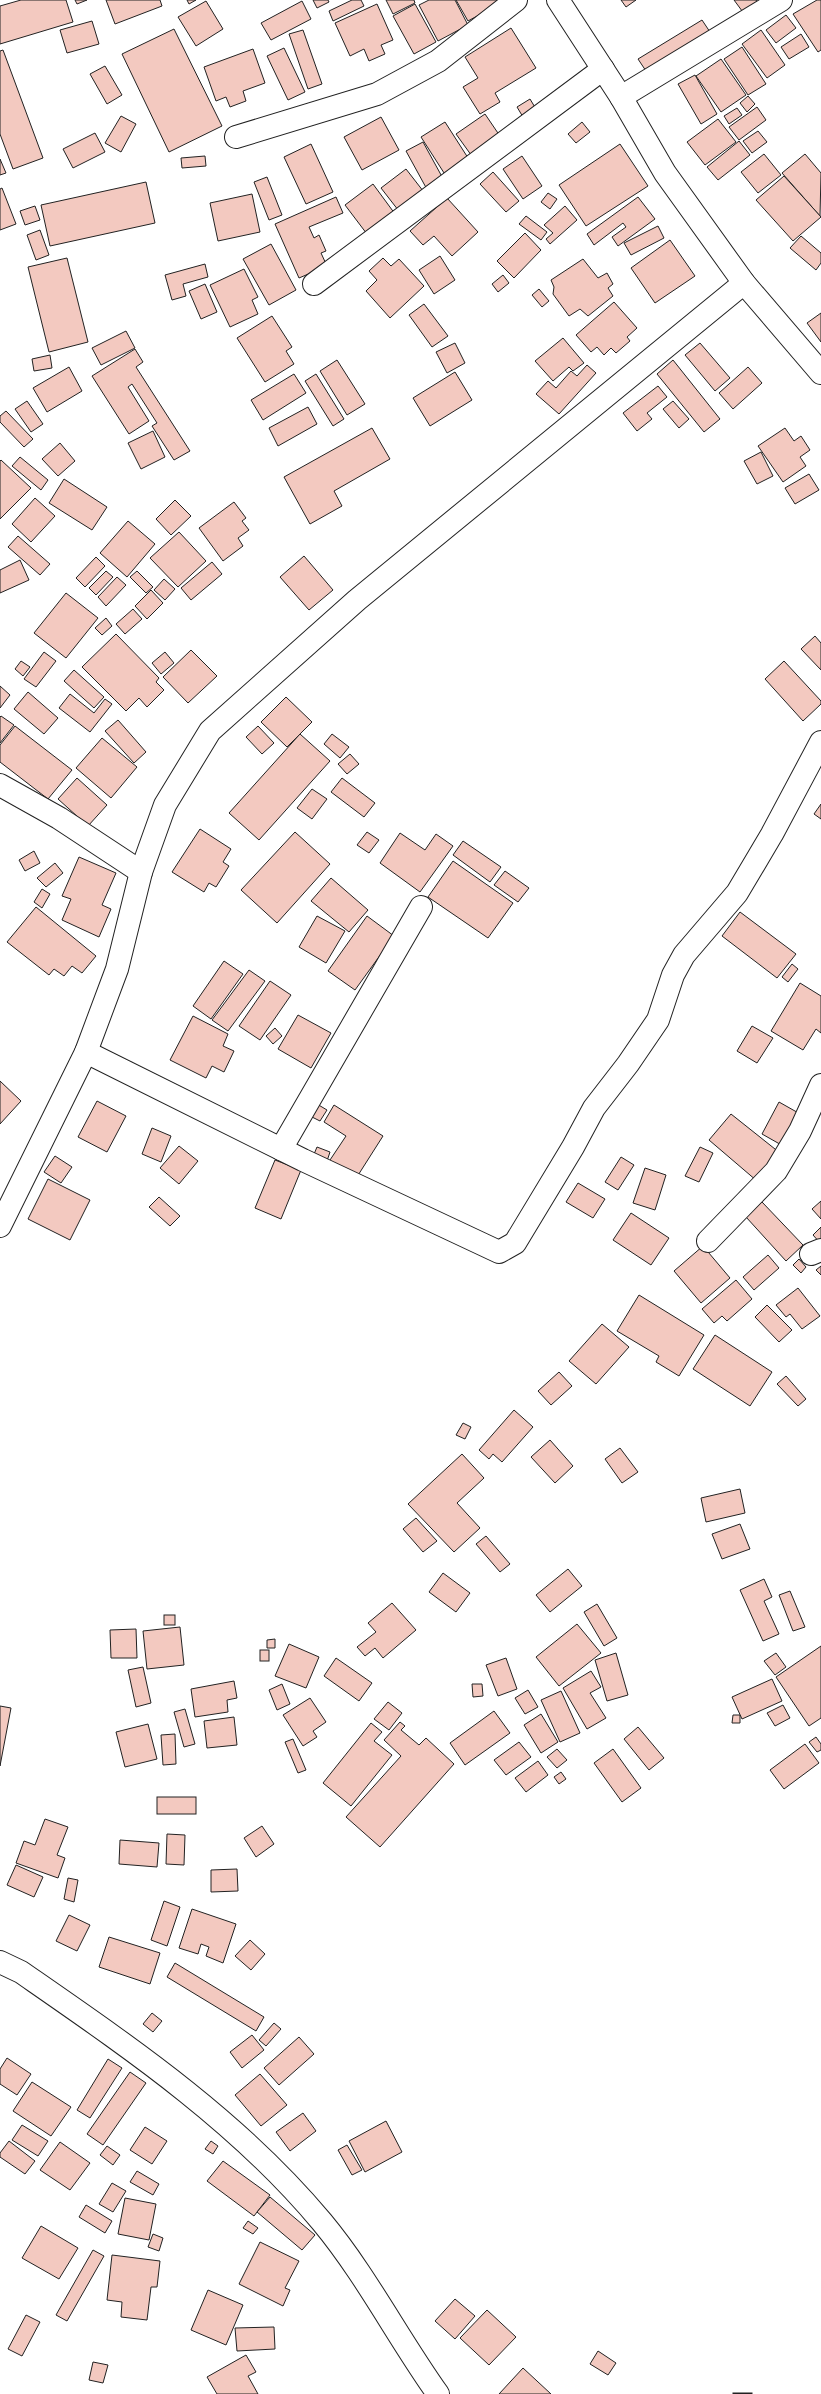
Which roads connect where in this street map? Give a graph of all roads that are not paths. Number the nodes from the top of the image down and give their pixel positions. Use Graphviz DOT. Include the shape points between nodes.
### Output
graph roads {
  1 [pos="516,0"];
  2 [pos="558,0"];
  3 [pos="781,0"];
  4 [pos="603,69"];
  5 [pos="621,97"];
  6 [pos="236,137"];
  7 [pos="744,283"];
  8 [pos="314,284"];
  9 [pos="817,360"];
  10 [pos="821,742"];
  11 [pos="0,785"];
  12 [pos="142,872"];
  13 [pos="421,907"];
  14 [pos="86,1052"];
  15 [pos="821,1085"];
  16 [pos="281,1149"];
  17 [pos="0,1226"];
  18 [pos="708,1241"];
  19 [pos="0,1962"];
  20 [pos="438,2394"];
  1 -- 6 [label="street" via="438,61 377,94"];
  2 -- 4 [label="street"];
  3 -- 5 [label="street"];
  4 -- 5 [label="street"];
  4 -- 8 [label="street"];
  5 -- 7 [label="street" via="665,173"];
  7 -- 9 [label="street"];
  7 -- 12 [label="street" via="357,600 210,731 165,805"];
  10 -- 16 [label="street" via="737,893 684,955 673,975 658,1020 594,1108 515,1243 499,1252"];
  11 -- 12 [label="street" via="59,818"];
  12 -- 14 [label="street" via="117,969"];
  13 -- 16 [label="street"];
  14 -- 16 [label="street"];
  14 -- 17 [label="street"];
  15 -- 18 [label="street" via="800,1131 776,1171"];
  19 -- 20 [label="street" via="21,1972 163,2071 267,2160 322,2222 376,2296"];
}
